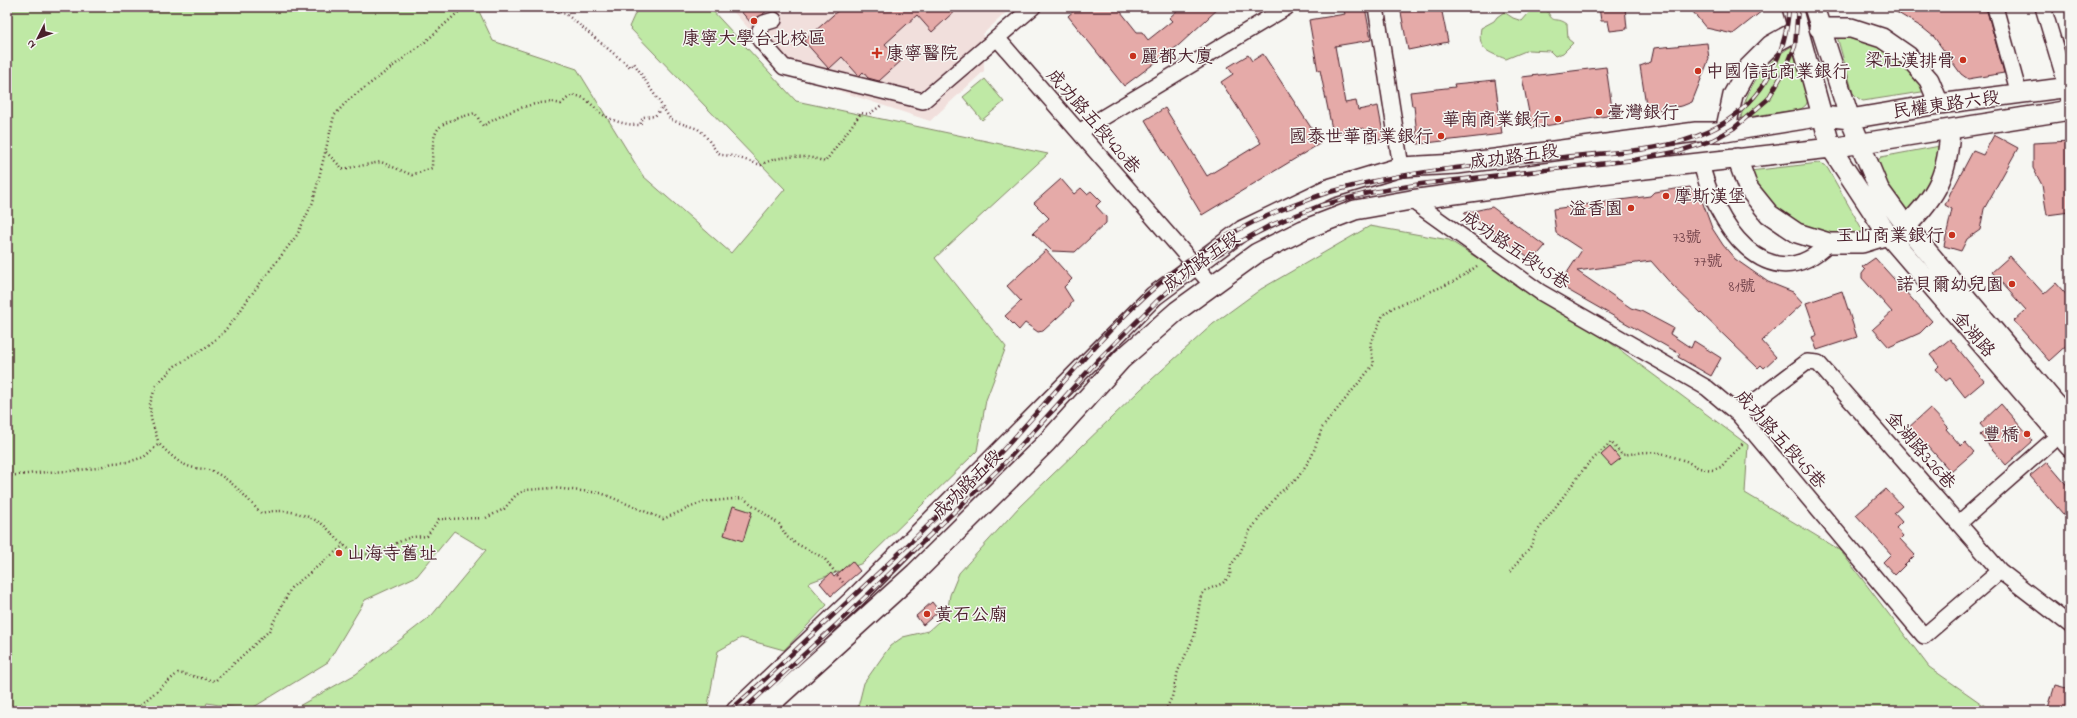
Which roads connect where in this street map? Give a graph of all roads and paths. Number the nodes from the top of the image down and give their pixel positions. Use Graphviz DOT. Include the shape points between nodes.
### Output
graph roads {
  1 [pos="464,7"];
  2 [pos="549,7"];
  3 [pos="1033,7"];
  4 [pos="1287,7"];
  5 [pos="1376,7"];
  6 [pos="1792,7"];
  7 [pos="1814,7"];
  8 [pos="1995,7"];
  9 [pos="2043,7"];
  10 [pos="774,20"];
  11 [pos="1819,28"];
  12 [pos="1798,30"];
  13 [pos="996,38"];
  14 [pos="2068,87"];
  15 [pos="2019,94"];
  16 [pos="1939,104"];
  17 [pos="662,107"];
  18 [pos="2070,110"];
  19 [pos="869,114"];
  20 [pos="1823,116"];
  21 [pos="1850,119"];
  22 [pos="1950,129"];
  23 [pos="1079,132"];
  24 [pos="1725,132"];
  25 [pos="1859,144"];
  26 [pos="1831,148"];
  27 [pos="326,152"];
  28 [pos="1737,158"];
  29 [pos="1701,162"];
  30 [pos="1401,167"];
  31 [pos="1411,200"];
  32 [pos="1906,226"];
  33 [pos="1888,235"];
  34 [pos="1829,242"];
  35 [pos="1483,262"];
  36 [pos="1195,264"];
  37 [pos="1212,285"];
  38 [pos="1738,414"];
  39 [pos="2067,432"];
  40 [pos="1755,434"];
  41 [pos="159,444"];
  42 [pos="7,476"];
  43 [pos="1959,523"];
  44 [pos="344,545"];
  45 [pos="2000,571"];
  46 [pos="1510,572"];
  47 [pos="855,598"];
  48 [pos="2070,625"];
  49 [pos="137,711"];
  50 [pos="736,711"];
  51 [pos="763,711"];
  52 [pos="1166,711"];
  1 -- 27 [label="path" via="425,42 343,105 332,122"];
  2 -- 17 [label="path" via="566,14 630,67 634,63"];
  3 -- 13 [label="street"];
  4 -- 23 [label="street"];
  5 -- 30 [label="street"];
  6 -- 12 [label="main road, 金湖路"];
  7 -- 11 [label="main road, 金湖路"];
  8 -- 15 [label="street"];
  9 -- 14 [label="street"];
  10 -- 13 [label="street" via="764,23 760,30 760,40 784,67 923,101"];
  11 -- 16 [label="main road" via="1851,28 1882,38 1908,56 1929,80"];
  11 -- 21 [label="main road, 金湖路"];
  12 -- 20 [label="main road, 金湖路"];
  12 -- 24 [label="main road" via="1770,45 1748,68 1733,95"];
  13 -- 23 [label="street, 成功路五段420巷"];
  14 -- 15 [label="main road, 民權東路六段"];
  14 -- 18 [label="street"];
  15 -- 16 [label="main road, 民權東路六段"];
  16 -- 21 [label="main road, 民權東路六段"];
  17 -- 19 [label="path" via="671,120 701,131 717,152 761,164 774,159 808,156 825,162 860,113"];
  17 -- 27 [label="path" via="655,116 643,117 640,125 625,125 601,113 588,101 577,96 571,96 561,104 551,101 503,114 483,126 475,113 444,122 433,137 432,168 412,175 381,162 343,169"];
  18 -- 22 [label="main road, 民權東路六段"];
  20 -- 21 [label="main road, 民權東路六段"];
  20 -- 24 [label="main road, 成功路五段"];
  20 -- 26 [label="main road, 金湖路"];
  21 -- 25 [label="main road, 金湖路"];
  22 -- 25 [label="main road, 民權東路六段"];
  22 -- 32 [label="main road" via="1949,155 1940,183 1924,208"];
  23 -- 36 [label="street, 成功路五段420巷"];
  24 -- 30 [label="main road, 成功路五段" via="1688,133 1457,164"];
  25 -- 26 [label="main road, 成功路五段"];
  25 -- 32 [label="main road, 金湖路" via="1879,189"];
  26 -- 28 [label="main road, 成功路五段"];
  26 -- 33 [label="main road, 金湖路"];
  27 -- 41 [label="path" via="314,202 296,235 237,316 221,335 175,366 156,385 150,404 151,419"];
  28 -- 29 [label="main road, 成功路五段"];
  28 -- 34 [label="main road" via="1748,188 1769,214 1797,233"];
  29 -- 31 [label="main road, 成功路五段"];
  29 -- 34 [label="street" via="1704,178 1717,209 1730,230 1767,262 1781,266 1792,265 1810,258"];
  30 -- 36 [label="main road, 成功路五段" via="1328,189 1243,230"];
  31 -- 37 [label="main road, 成功路五段" via="1355,210 1302,230 1257,253"];
  31 -- 38 [label="street, 成功路五段45巷" via="1540,292 1707,388"];
  32 -- 39 [label="main road, 金湖路"];
  33 -- 34 [label="main road" via="1862,243"];
  33 -- 39 [label="main road, 金湖路"];
  35 -- 52 [label="path" via="1455,281 1392,308 1383,315 1370,344 1374,364 1322,428 1312,456 1297,479 1278,494 1249,532 1240,553 1231,565 1230,576 1223,583 1201,595 1194,637 1178,671"];
  36 -- 37 [label="street, 成功路五段420巷"];
  36 -- 47 [label="main road, 成功路五段" via="1154,296"];
  37 -- 51 [label="main road, 成功路五段" via="1177,311 1122,359 1047,442 915,573"];
  38 -- 40 [label="street, 成功路五段45巷"];
  38 -- 43 [label="street, 金湖路326巷" via="1807,362 1818,362"];
  39 -- 43 [label="street"];
  40 -- 45 [label="street, 成功路五段45巷" via="1924,636"];
  40 -- 46 [label="path" via="1721,467 1713,470 1699,468 1661,453 1622,455 1611,442 1586,466 1536,533 1532,546"];
  41 -- 42 [label="path" via="144,457 128,462 112,463 97,468"];
  41 -- 44 [label="path" via="179,463 209,469 218,474 238,488 261,513 275,510 298,513 322,525"];
  43 -- 45 [label="street, 金湖路326巷"];
  44 -- 47 [label="path" via="358,553 371,554 382,551 409,537 427,536 439,520 486,518 504,509 516,495 526,490 553,488 601,493 662,519 703,502 743,498 779,524 787,537 795,543 824,558"];
  44 -- 49 [label="path" via="291,588 269,631 215,681 178,672 139,706"];
  45 -- 48 [label="street, 金湖路326巷"];
  47 -- 50 [label="main road, 成功路五段"];
}
